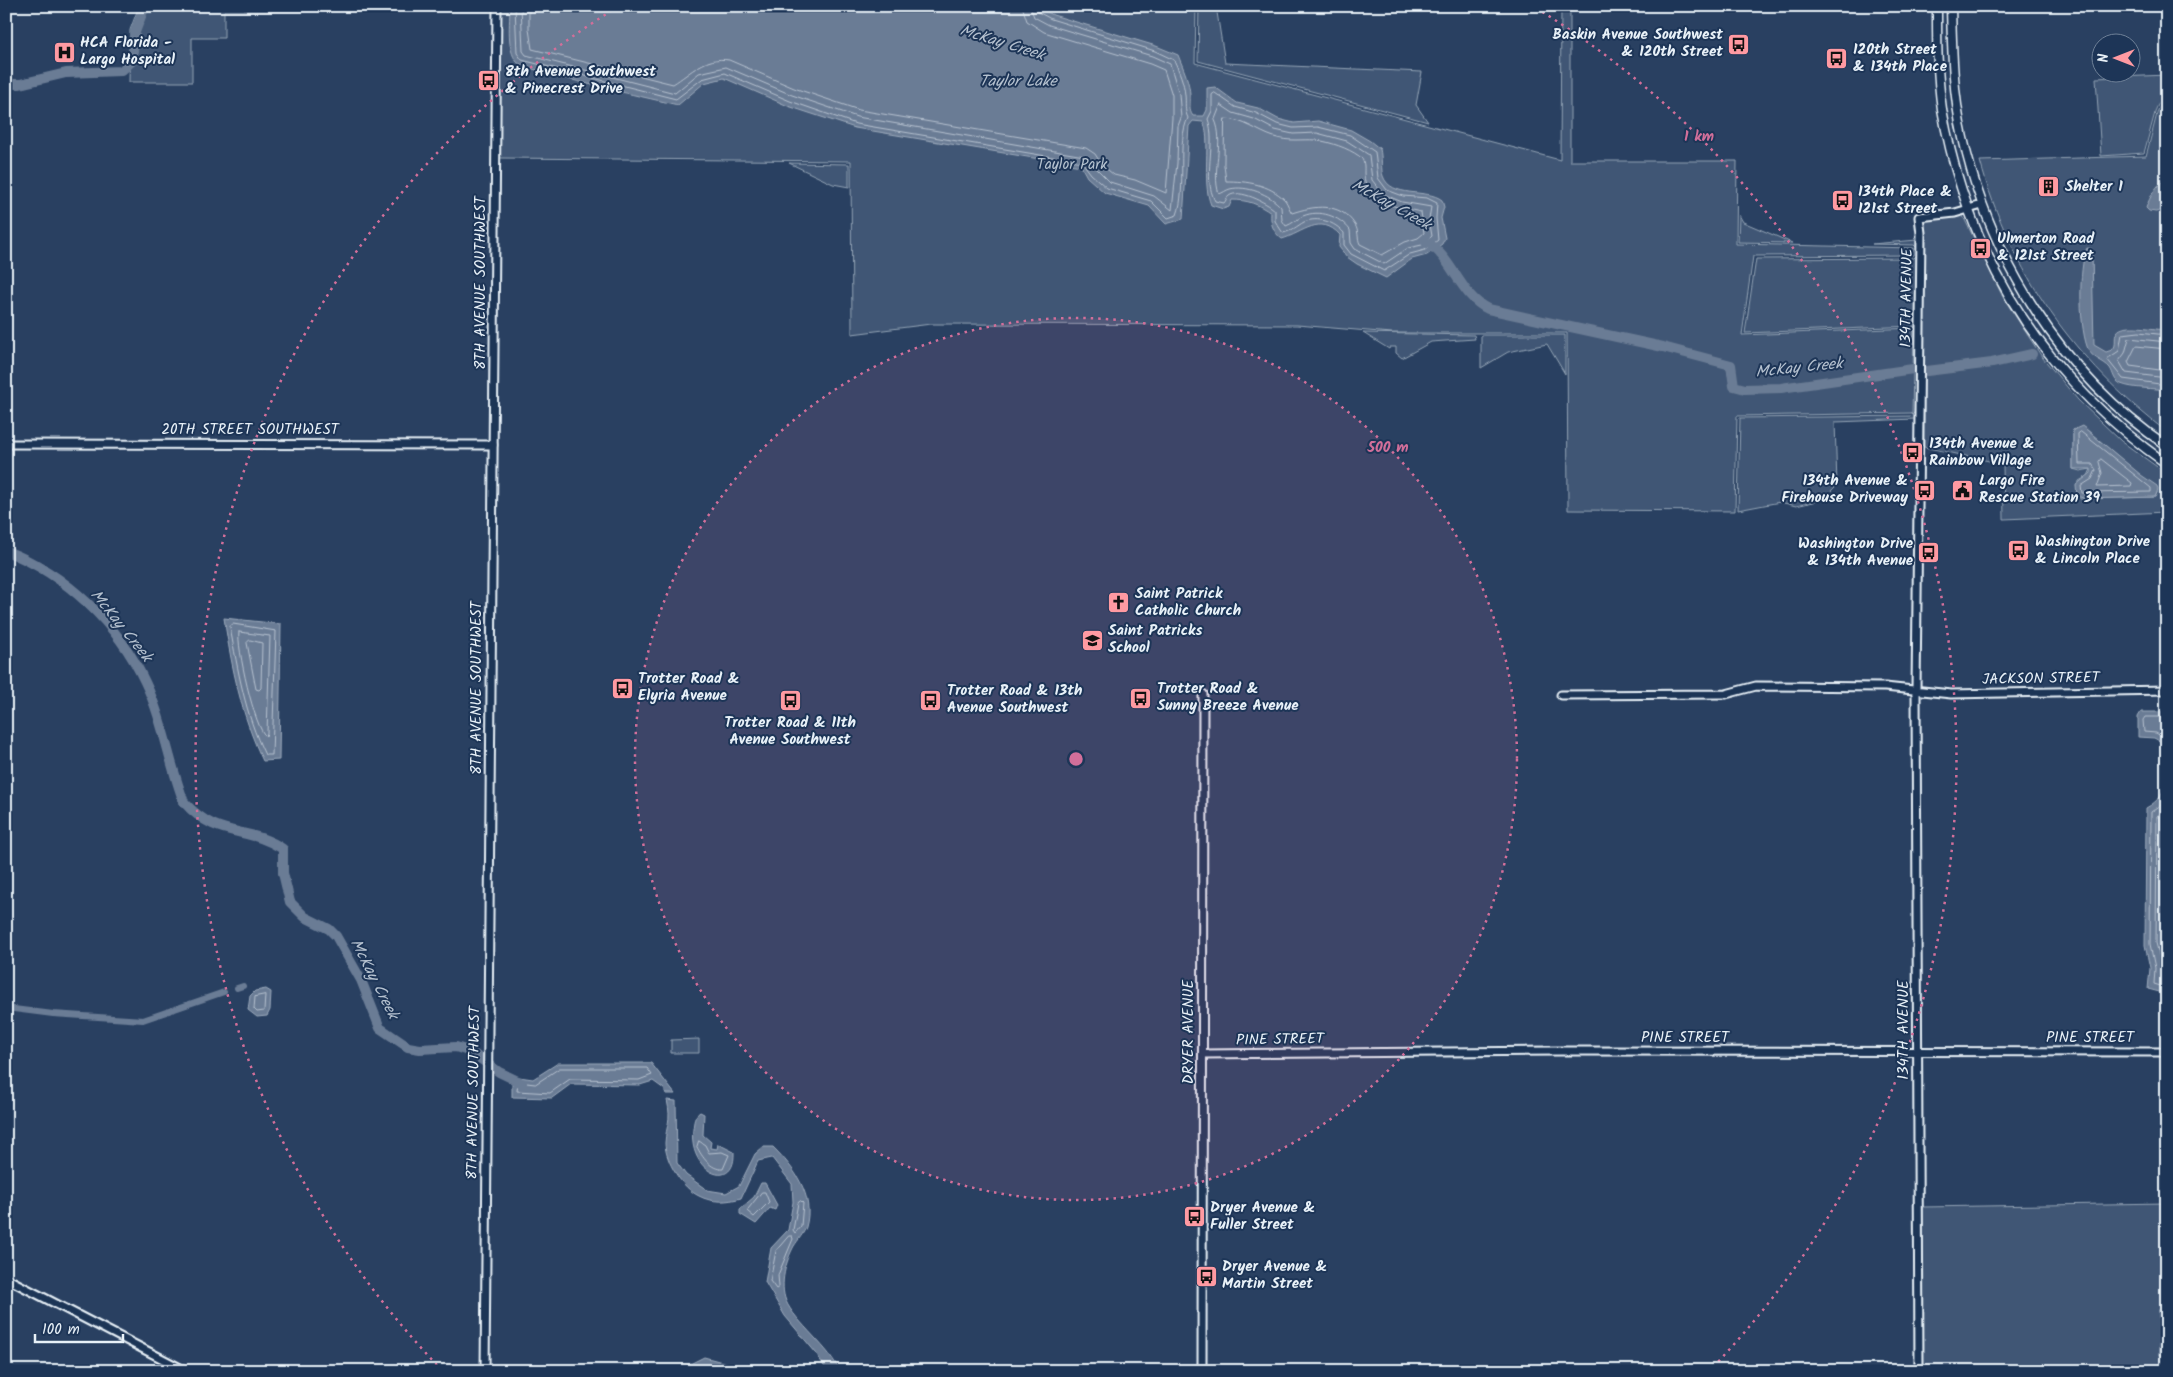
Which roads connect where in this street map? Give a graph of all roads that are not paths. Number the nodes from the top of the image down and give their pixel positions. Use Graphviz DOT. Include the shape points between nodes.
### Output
graph roads {
  1 [pos="497,6"];
  2 [pos="1936,6"];
  3 [pos="1951,6"];
  4 [pos="1982,205"];
  5 [pos="1967,209"];
  6 [pos="6,444"];
  7 [pos="493,445"];
  8 [pos="2167,446"];
  9 [pos="2167,464"];
  10 [pos="1916,690"];
  11 [pos="2167,690"];
  12 [pos="1203,694"];
  13 [pos="1561,695"];
  14 [pos="1917,1052"];
  15 [pos="2167,1052"];
  16 [pos="1203,1054"];
  17 [pos="6,1278"];
  18 [pos="186,1371"];
  19 [pos="485,1371"];
  20 [pos="1202,1371"];
  21 [pos="1919,1371"];
  1 -- 7 [label="street, 8TH AVENUE SOUTHWEST"];
  2 -- 5 [label="main road" via="1942,107"];
  3 -- 4 [label="main road" via="1956,98"];
  4 -- 5 [label="street"];
  4 -- 8 [label="main road" via="2012,273 2063,348 2125,413"];
  5 -- 9 [label="main road" via="2009,298 2046,352 2109,420"];
  5 -- 10 [label="street, 134TH AVENUE" via="1919,217"];
  6 -- 7 [label="street, 20TH STREET SOUTHWEST"];
  7 -- 19 [label="street, 8TH AVENUE SOUTHWEST"];
  10 -- 11 [label="street, JACKSON STREET" via="1951,694"];
  10 -- 13 [label="street, JACKSON STREET" via="1756,686 1726,694"];
  10 -- 14 [label="street, 134TH AVENUE"];
  12 -- 16 [label="street, DRYER AVENUE"];
  14 -- 15 [label="street, PINE STREET"];
  14 -- 16 [label="street, PINE STREET"];
  14 -- 21 [label="street, 134TH AVENUE"];
  16 -- 20 [label="street, DRYER AVENUE"];
  17 -- 18 [label="street"];
}
